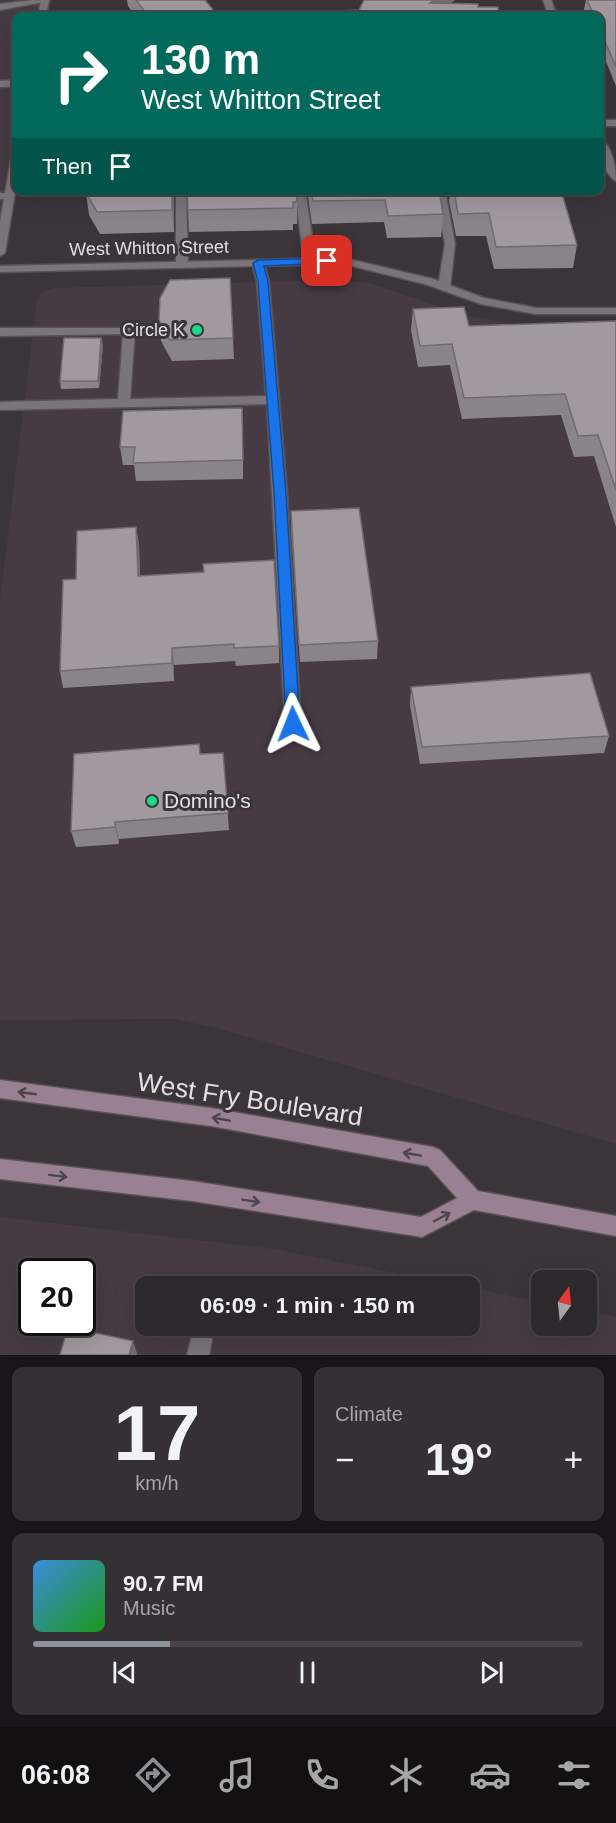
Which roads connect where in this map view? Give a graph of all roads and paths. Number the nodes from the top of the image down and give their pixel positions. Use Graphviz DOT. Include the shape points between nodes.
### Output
graph roads {
  1 [pos="45,0"];
  2 [pos="0,7"];
  3 [pos="604,151"];
  4 [pos="12,172"];
  5 [pos="616,178"];
  6 [pos="181,195"];
  7 [pos="301,195"];
  8 [pos="441,195"];
  9 [pos="5,196"];
  10 [pos="0,253"];
  11 [pos="310,262"];
  12 [pos="258,263"];
  13 [pos="182,265"];
  14 [pos="0,269"];
  15 [pos="444,287"];
  16 [pos="616,311"];
  17 [pos="0,332"];
  18 [pos="272,400"];
  19 [pos="124,403"];
  20 [pos="0,406"];
  21 [pos="293,724"];
  22 [pos="0,1089"];
  23 [pos="0,1169"];
  24 [pos="473,1200"];
  25 [pos="616,1226"];
  1 -- 2 [label="street"];
  3 -- 5 [label="street"];
  4 -- 9 [label="street"];
  6 -- 13 [label="street"];
  7 -- 11 [label="street"];
  8 -- 15 [label="street" via="450,244"];
  9 -- 10 [label="street"];
  11 -- 12 [label="street, West Whitton Street"];
  11 -- 15 [label="street, West Whitton Street" via="344,261"];
  12 -- 13 [label="street, West Whitton Street"];
  12 -- 18 [label="street" via="263,282"];
  13 -- 14 [label="street, West Whitton Street"];
  15 -- 16 [label="street, West Whitton Street" via="481,301 536,311"];
  17 -- 19 [label="street" via="129,330"];
  18 -- 19 [label="street"];
  18 -- 21 [label="street"];
  19 -- 20 [label="street"];
  24 -- 22 [label="main road, West Fry Boulevard, one-way" via="433,1157 211,1117"];
  23 -- 24 [label="main road, one-way" via="192,1191 422,1227"];
  24 -- 25 [label="main road"];
}
